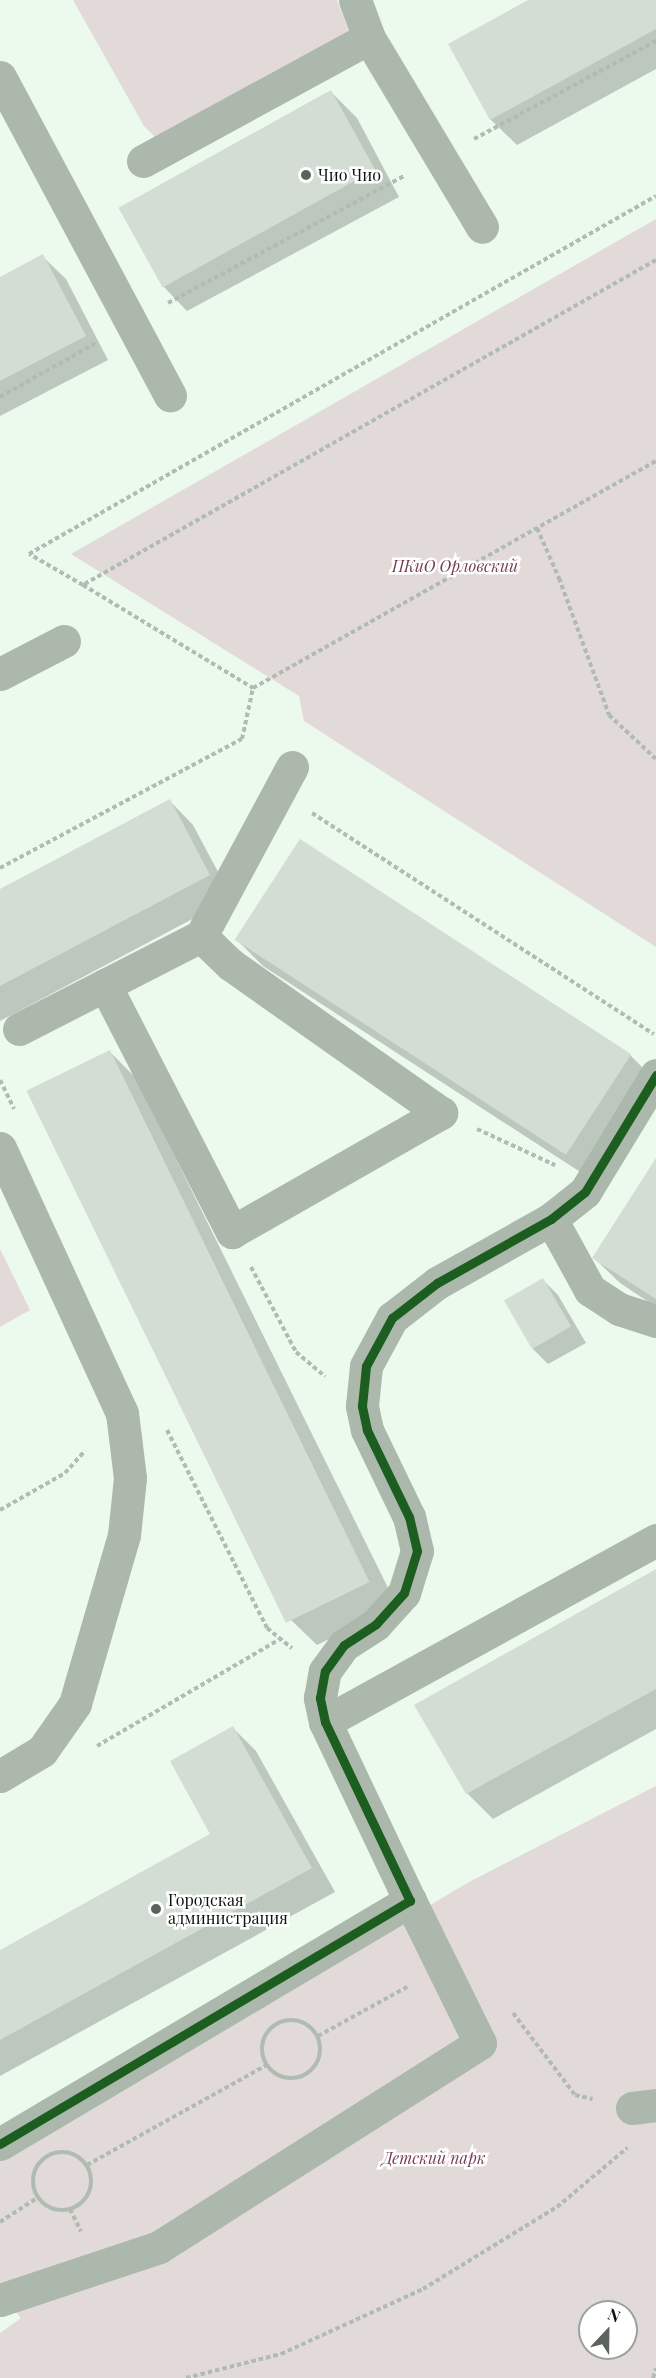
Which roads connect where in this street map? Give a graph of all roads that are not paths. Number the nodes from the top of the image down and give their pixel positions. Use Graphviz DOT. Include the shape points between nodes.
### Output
graph roads {
  1 [pos="355,0"];
  2 [pos="369,38"];
  3 [pos="0,77"];
  4 [pos="143,161"];
  5 [pos="482,227"];
  6 [pos="170,395"];
  7 [pos="64,641"];
  8 [pos="0,674"];
  9 [pos="285,779"];
  10 [pos="201,936"];
  11 [pos="105,985"];
  12 [pos="19,1029"];
  13 [pos="656,1075"];
  14 [pos="0,1148"];
  15 [pos="550,1219"];
  16 [pos="656,1322"];
  17 [pos="656,1540"];
  18 [pos="325,1722"];
  19 [pos="0,1776"];
  20 [pos="410,1901"];
  21 [pos="0,2144"];
  22 [pos="0,2300"];
  1 -- 2 [label="street"];
  2 -- 4 [label="street"];
  2 -- 5 [label="street"];
  3 -- 6 [label="street"];
  7 -- 8 [label="street"];
  9 -- 10 [label="street"];
  10 -- 11 [label="street"];
  10 -- 11 [label="street" via="231,965 441,1113 232,1232"];
  11 -- 12 [label="street"];
  13 -- 15 [label="street" via="585,1192"];
  14 -- 19 [label="street" via="122,1413 130,1478 124,1535 75,1704 42,1751"];
  15 -- 16 [label="street" via="591,1290 619,1309"];
  15 -- 18 [label="street" via="437,1283 392,1318 376,1341 366,1366 362,1406 368,1430 409,1517 417,1551 404,1593 376,1624 344,1645 325,1671 320,1698"];
  17 -- 18 [label="street"];
  18 -- 20 [label="street"];
  20 -- 21 [label="street"];
  20 -- 22 [label="street" via="480,2043 159,2247"];
}
